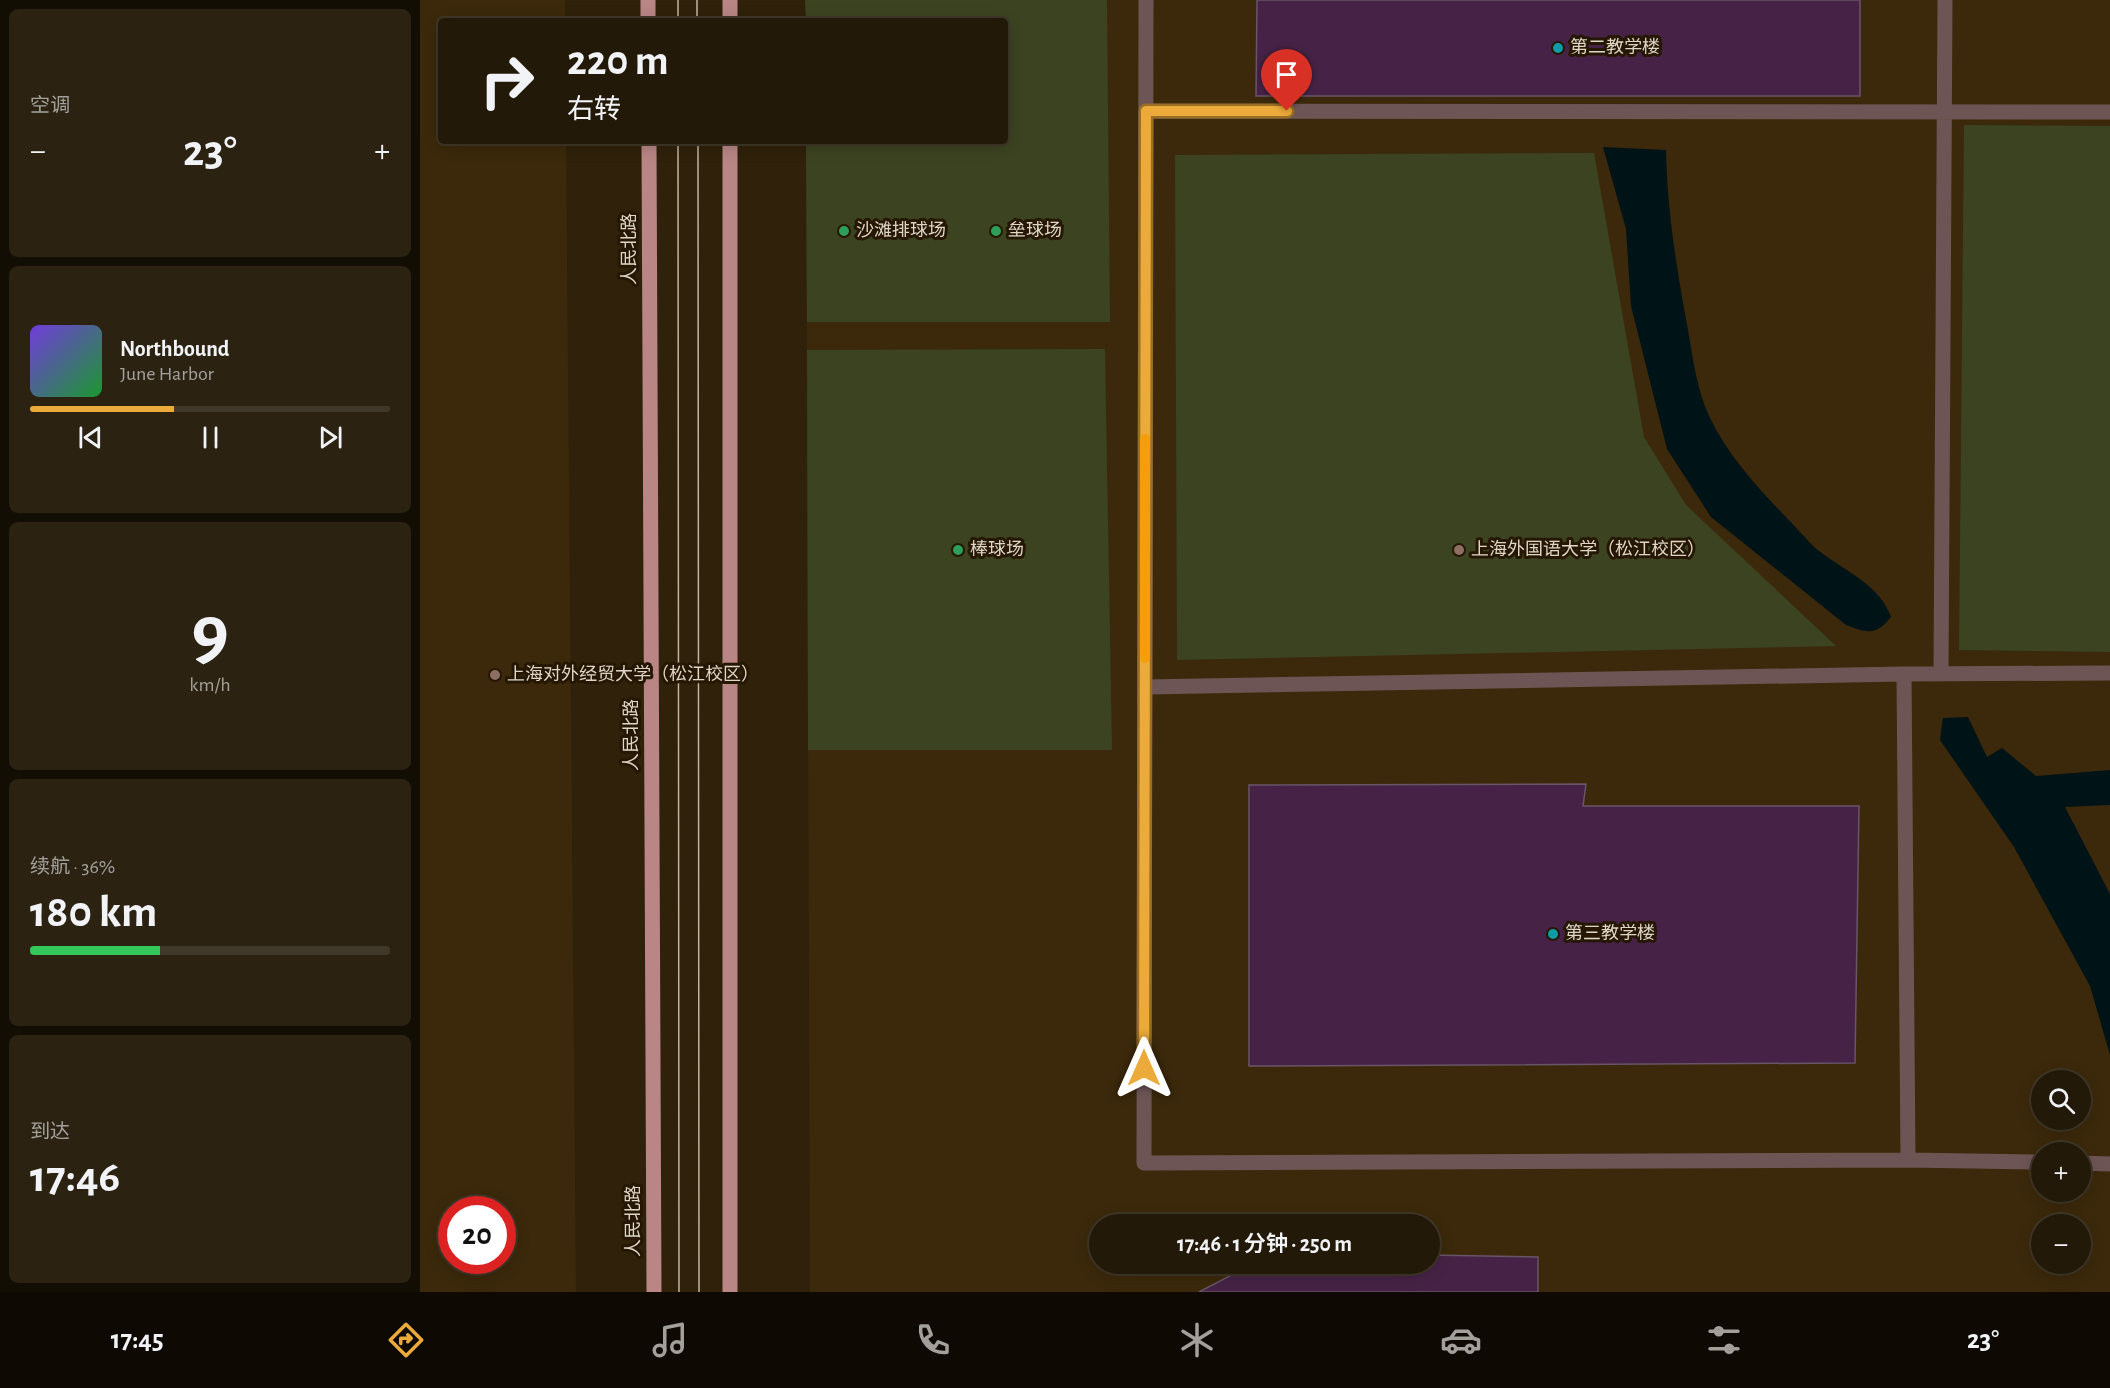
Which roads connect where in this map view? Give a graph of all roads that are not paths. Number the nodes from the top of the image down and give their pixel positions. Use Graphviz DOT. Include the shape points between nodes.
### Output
graph roads {
  1 [pos="648,0"];
  2 [pos="730,0"];
  3 [pos="1146,0"];
  4 [pos="1945,0"];
  5 [pos="648,18"];
  6 [pos="730,18"];
  7 [pos="1146,111"];
  8 [pos="2110,112"];
  9 [pos="1945,113"];
  10 [pos="649,144"];
  11 [pos="730,144"];
  12 [pos="2110,673"];
  13 [pos="1904,674"];
  14 [pos="1941,674"];
  15 [pos="1145,687"];
  16 [pos="1908,1160"];
  17 [pos="2031,1162"];
  18 [pos="2091,1163"];
  19 [pos="2110,1164"];
  20 [pos="654,1292"];
  21 [pos="730,1292"];
  1 -- 5 [label="main road"];
  2 -- 6 [label="main road"];
  3 -- 7 [label="street"];
  4 -- 9 [label="street"];
  7 -- 9 [label="street"];
  7 -- 15 [label="street"];
  8 -- 9 [label="street"];
  9 -- 14 [label="street"];
  10 -- 20 [label="main road, 人民北路"];
  11 -- 21 [label="main road"];
  12 -- 14 [label="street"];
  13 -- 14 [label="street"];
  13 -- 15 [label="street"];
  13 -- 16 [label="street"];
  15 -- 16 [label="street" via="1144,1163"];
  16 -- 17 [label="street"];
  18 -- 19 [label="street"];
}
